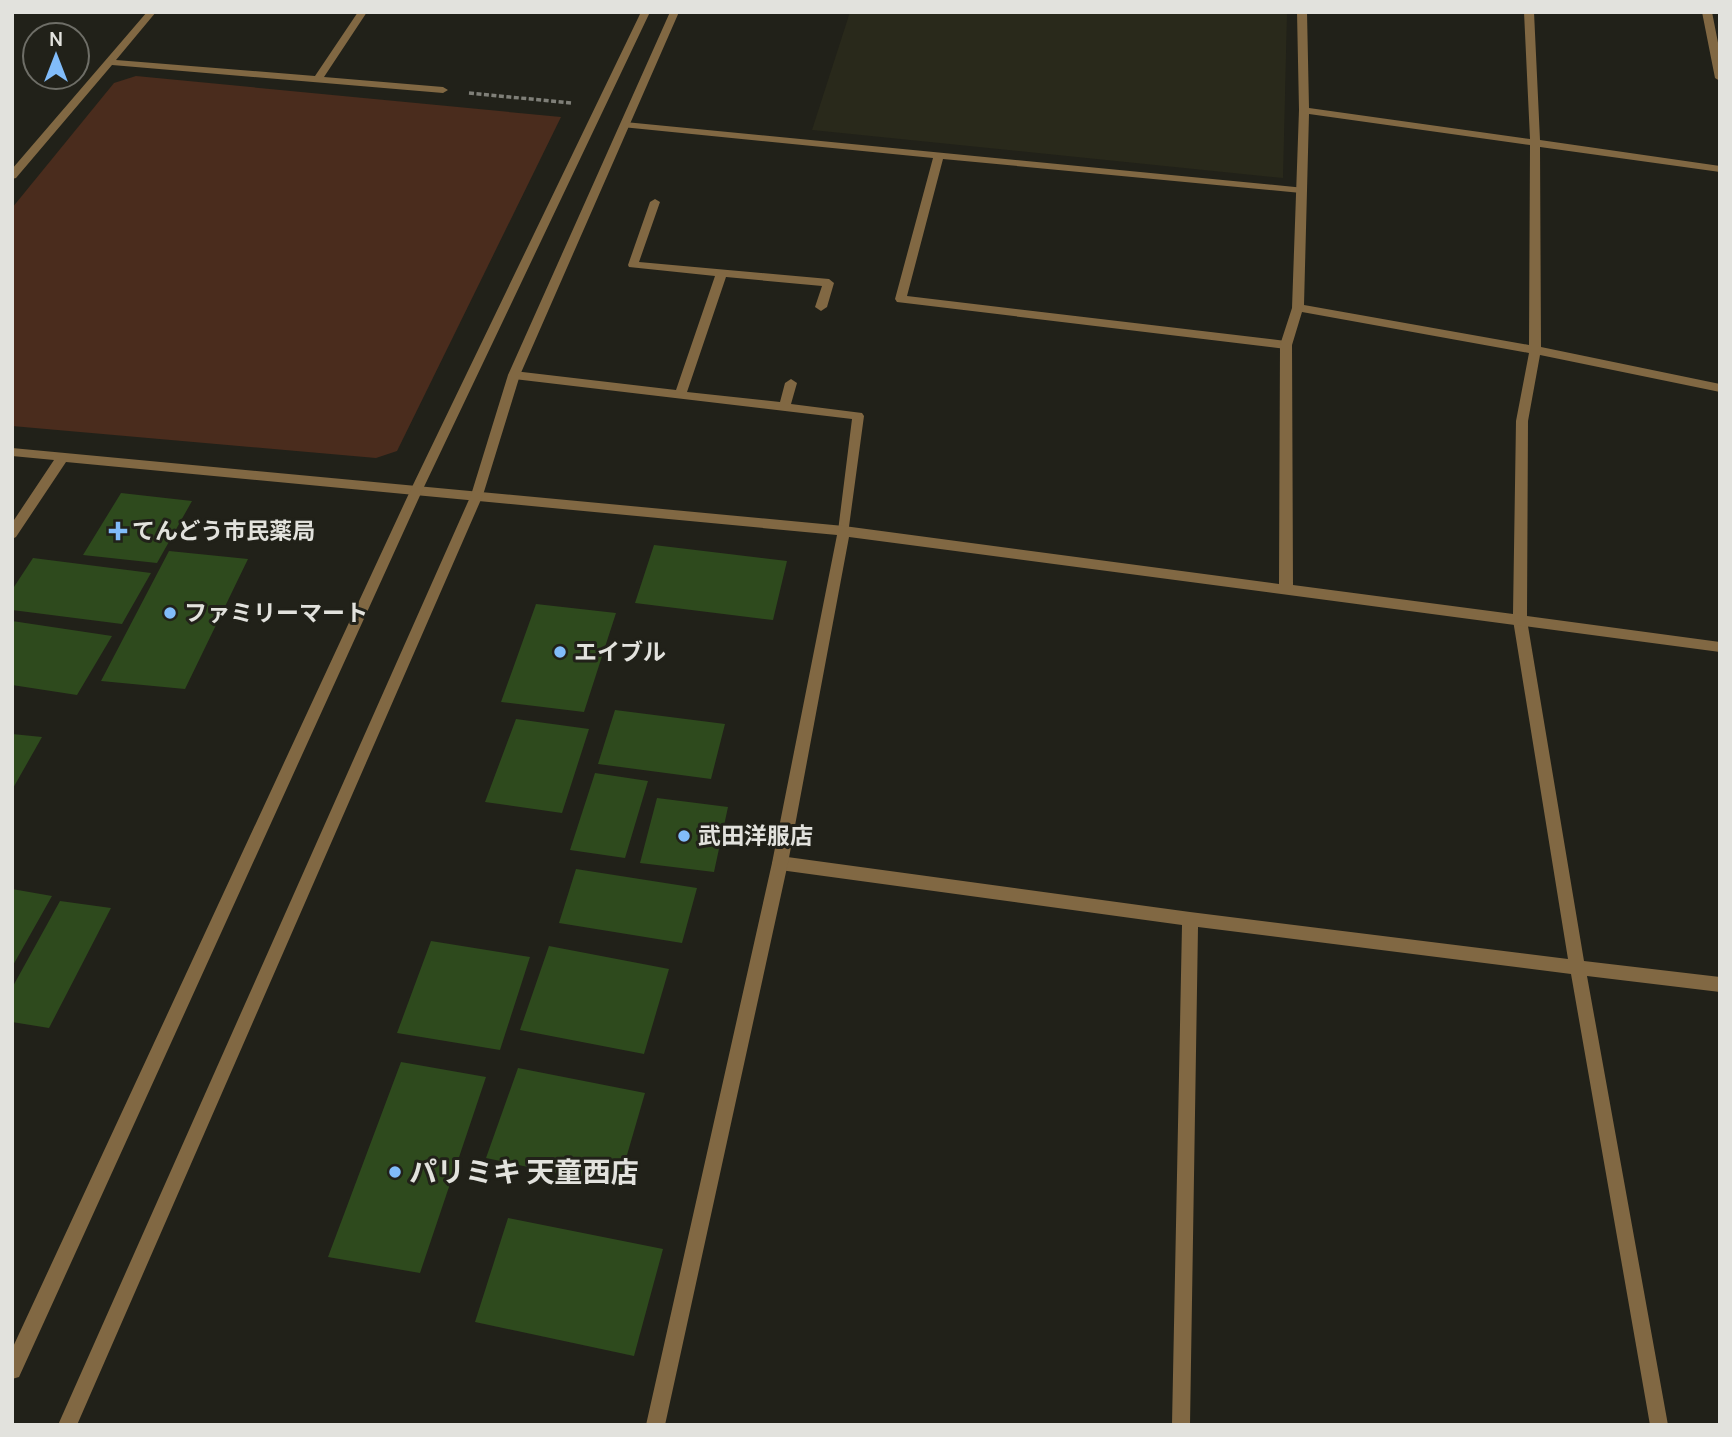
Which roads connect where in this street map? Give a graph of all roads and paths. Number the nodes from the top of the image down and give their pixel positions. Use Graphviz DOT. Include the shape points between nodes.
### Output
graph roads {
  1 [pos="152,12"];
  2 [pos="363,12"];
  3 [pos="646,12"];
  4 [pos="675,12"];
  5 [pos="1302,12"];
  6 [pos="1529,12"];
  7 [pos="1707,12"];
  8 [pos="110,62"];
  9 [pos="1720,78"];
  10 [pos="317,80"];
  11 [pos="443,90"];
  12 [pos="600,106"];
  13 [pos="1304,110"];
  14 [pos="625,125"];
  15 [pos="1535,141"];
  16 [pos="939,154"];
  17 [pos="1720,169"];
  18 [pos="12,176"];
  19 [pos="1301,190"];
  20 [pos="655,202"];
  21 [pos="722,273"];
  22 [pos="821,307"];
  23 [pos="1297,307"];
  24 [pos="1286,345"];
  25 [pos="1535,350"];
  26 [pos="514,375"];
  27 [pos="791,383"];
  28 [pos="1720,387"];
  29 [pos="680,396"];
  30 [pos="784,408"];
  31 [pos="12,452"];
  32 [pos="63,457"];
  33 [pos="417,489"];
  34 [pos="477,495"];
  35 [pos="844,531"];
  36 [pos="12,534"];
  37 [pos="1286,589"];
  38 [pos="1520,620"];
  39 [pos="1720,647"];
  40 [pos="780,863"];
  41 [pos="1190,919"];
  42 [pos="1577,965"];
  43 [pos="1720,985"];
  44 [pos="12,1370"];
  45 [pos="67,1425"];
  46 [pos="655,1425"];
  47 [pos="1181,1425"];
  48 [pos="1659,1425"];
  1 -- 8 [label="street"];
  2 -- 10 [label="street"];
  3 -- 12 [label="street"];
  4 -- 14 [label="street"];
  5 -- 13 [label="street"];
  6 -- 15 [label="street"];
  7 -- 9 [label="street"];
  8 -- 10 [label="street"];
  8 -- 18 [label="street"];
  10 -- 11 [label="street"];
  11 -- 12 [label="path"];
  12 -- 33 [label="street"];
  13 -- 15 [label="street"];
  13 -- 19 [label="street"];
  14 -- 16 [label="street"];
  14 -- 26 [label="street"];
  15 -- 17 [label="street"];
  15 -- 25 [label="street"];
  16 -- 19 [label="street"];
  16 -- 24 [label="street" via="901,299"];
  19 -- 23 [label="street"];
  20 -- 21 [label="street" via="633,265"];
  21 -- 22 [label="street" via="829,283"];
  21 -- 29 [label="street"];
  23 -- 24 [label="street"];
  23 -- 25 [label="street"];
  24 -- 37 [label="street"];
  25 -- 28 [label="street"];
  25 -- 38 [label="street" via="1522,421"];
  26 -- 29 [label="street"];
  26 -- 34 [label="street"];
  27 -- 30 [label="street"];
  29 -- 30 [label="street"];
  30 -- 35 [label="street" via="858,416"];
  31 -- 32 [label="street"];
  32 -- 33 [label="street"];
  32 -- 36 [label="street"];
  33 -- 34 [label="street"];
  33 -- 44 [label="street"];
  34 -- 35 [label="street"];
  34 -- 45 [label="street"];
  35 -- 37 [label="street"];
  35 -- 40 [label="street"];
  37 -- 38 [label="street"];
  38 -- 39 [label="street"];
  38 -- 42 [label="street"];
  40 -- 41 [label="street"];
  40 -- 46 [label="street"];
  41 -- 42 [label="street"];
  41 -- 47 [label="street"];
  42 -- 43 [label="street"];
  42 -- 48 [label="street"];
}
